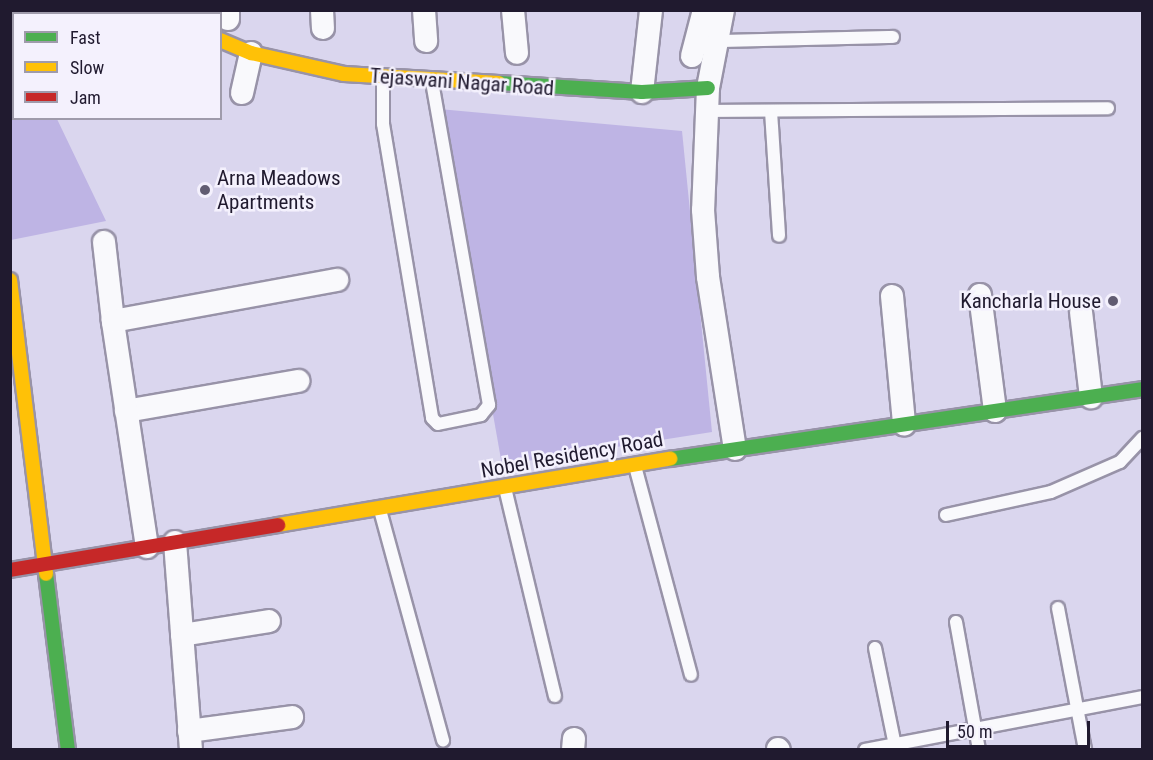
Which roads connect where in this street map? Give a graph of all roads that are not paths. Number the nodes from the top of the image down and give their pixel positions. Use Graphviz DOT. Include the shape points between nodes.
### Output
graph roads {
  1 [pos="424,10"];
  2 [pos="513,10"];
  3 [pos="651,10"];
  4 [pos="704,10"];
  5 [pos="723,10"];
  6 [pos="225,23"];
  7 [pos="893,38"];
  8 [pos="426,41"];
  9 [pos="717,41"];
  10 [pos="250,53"];
  11 [pos="517,53"];
  12 [pos="692,56"];
  13 [pos="383,77"];
  14 [pos="432,81"];
  15 [pos="708,88"];
  16 [pos="642,92"];
  17 [pos="242,93"];
  18 [pos="1107,108"];
  19 [pos="707,111"];
  20 [pos="771,111"];
  21 [pos="779,236"];
  22 [pos="104,242"];
  23 [pos="10,280"];
  24 [pos="337,280"];
  25 [pos="980,295"];
  26 [pos="892,296"];
  27 [pos="1081,312"];
  28 [pos="113,321"];
  29 [pos="298,381"];
  30 [pos="1143,389"];
  31 [pos="1091,397"];
  32 [pos="126,411"];
  33 [pos="995,411"];
  34 [pos="904,424"];
  35 [pos="1143,438"];
  36 [pos="735,449"];
  37 [pos="635,466"];
  38 [pos="505,488"];
  39 [pos="380,509"];
  40 [pos="946,515"];
  41 [pos="175,542"];
  42 [pos="147,547"];
  43 [pos="48,564"];
  44 [pos="10,570"];
  45 [pos="1058,608"];
  46 [pos="269,621"];
  47 [pos="956,622"];
  48 [pos="182,635"];
  49 [pos="875,648"];
  50 [pos="691,675"];
  51 [pos="555,696"];
  52 [pos="1143,697"];
  53 [pos="1076,707"];
  54 [pos="292,717"];
  55 [pos="974,728"];
  56 [pos="190,740"];
  57 [pos="443,741"];
  58 [pos="895,747"];
  59 [pos="68,750"];
  60 [pos="866,750"];
  61 [pos="979,750"];
  62 [pos="1085,750"];
  1 -- 8 [label="street"];
  2 -- 11 [label="street"];
  3 -- 16 [label="street"];
  4 -- 12 [label="street"];
  5 -- 9 [label="street"];
  6 -- 10 [label="street, Tejaswani Nagar Road"];
  7 -- 9 [label="lane"];
  9 -- 15 [label="street"];
  10 -- 13 [label="street, Tejaswani Nagar Road" via="344,74"];
  10 -- 17 [label="street"];
  13 -- 14 [label="street, Tejaswani Nagar Road"];
  13 -- 14 [label="lane" via="383,124 432,418 438,424 481,415 489,405"];
  14 -- 16 [label="street, Tejaswani Nagar Road"];
  15 -- 16 [label="street, Tejaswani Nagar Road"];
  15 -- 19 [label="street"];
  18 -- 20 [label="lane"];
  19 -- 20 [label="lane"];
  19 -- 36 [label="street" via="704,240"];
  20 -- 21 [label="lane"];
  22 -- 28 [label="street"];
  23 -- 43 [label="street"];
  24 -- 28 [label="street"];
  25 -- 33 [label="street"];
  26 -- 34 [label="street"];
  27 -- 31 [label="street"];
  28 -- 32 [label="street"];
  29 -- 32 [label="street"];
  30 -- 31 [label="street, Nobel Residency Road"];
  31 -- 33 [label="street, Nobel Residency Road"];
  32 -- 42 [label="street"];
  33 -- 34 [label="street, Nobel Residency Road"];
  34 -- 36 [label="street, Nobel Residency Road"];
  35 -- 40 [label="lane" via="1120,462 1051,492"];
  36 -- 37 [label="street, Nobel Residency Road"];
  37 -- 38 [label="street, Nobel Residency Road"];
  37 -- 50 [label="lane"];
  38 -- 39 [label="street, Nobel Residency Road"];
  38 -- 51 [label="lane"];
  39 -- 41 [label="street, Nobel Residency Road"];
  39 -- 57 [label="lane"];
  41 -- 42 [label="street, Nobel Residency Road"];
  41 -- 48 [label="street"];
  42 -- 43 [label="street, Nobel Residency Road"];
  43 -- 44 [label="street, Nobel Residency Road"];
  43 -- 59 [label="street"];
  45 -- 53 [label="lane"];
  46 -- 48 [label="street"];
  47 -- 55 [label="lane"];
  48 -- 56 [label="street"];
  49 -- 58 [label="lane"];
  52 -- 53 [label="lane"];
  53 -- 55 [label="lane"];
  53 -- 62 [label="lane"];
  54 -- 56 [label="street"];
  55 -- 58 [label="lane"];
  55 -- 61 [label="lane"];
  58 -- 60 [label="lane"];
}
